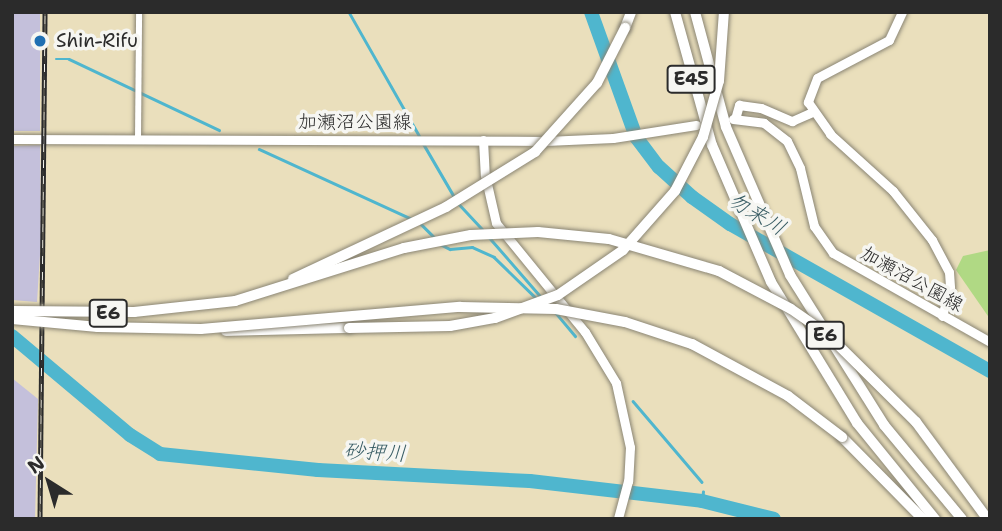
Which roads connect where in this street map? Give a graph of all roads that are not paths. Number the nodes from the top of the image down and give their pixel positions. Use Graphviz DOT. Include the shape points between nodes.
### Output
graph roads {
  1 [pos="139,12"];
  2 [pos="631,12"];
  3 [pos="675,12"];
  4 [pos="695,12"];
  5 [pos="724,12"];
  6 [pos="902,12"];
  7 [pos="812,112"];
  8 [pos="731,122"];
  9 [pos="696,125"];
  10 [pos="12,139"];
  11 [pos="138,139"];
  12 [pos="483,140"];
  13 [pos="712,145"];
  14 [pos="204,306"];
  15 [pos="12,310"];
  16 [pos="942,316"];
  17 [pos="12,319"];
  18 [pos="144,329"];
  19 [pos="990,342"];
  20 [pos="618,519"];
  21 [pos="923,519"];
  22 [pos="935,519"];
  23 [pos="962,519"];
  24 [pos="987,519"];
  1 -- 11 [label="street"];
  2 -- 14 [label="highway, bridge" via="579,108 512,169 340,259 271,288"];
  3 -- 13 [label="highway, E45"];
  4 -- 8 [label="highway, E45"];
  5 -- 18 [label="highway, bridge" via="723,61 715,99 685,173 662,208 623,250 558,295 495,318 450,326"];
  6 -- 7 [label="main road" via="889,40 817,78 807,96"];
  7 -- 8 [label="main road" via="792,121 739,105"];
  7 -- 16 [label="main road" via="905,204 932,240 948,272 950,288"];
  8 -- 16 [label="main road, 加瀬沼公園線" via="764,123 788,141 800,168 814,226 833,253"];
  8 -- 23 [label="highway, E6, bridge" via="771,237 812,314 884,425"];
  9 -- 12 [label="main road, 加瀬沼公園線" via="621,136"];
  10 -- 11 [label="main road, 加瀬沼公園線"];
  11 -- 12 [label="main road, 加瀬沼公園線"];
  12 -- 20 [label="main road" via="488,195 496,223 585,332 616,383 627,418 628,481"];
  13 -- 22 [label="highway, E6, bridge" via="754,247 811,354 881,455"];
  14 -- 15 [label="highway, E6, bridge" via="122,313"];
  14 -- 24 [label="highway, bridge" via="267,294 404,248 471,235 573,234 647,247 738,281 827,334 907,412"];
  16 -- 19 [label="main road, 加瀬沼公園線"];
  17 -- 18 [label="highway, E6, bridge"];
  18 -- 21 [label="highway, bridge" via="247,327 494,306 556,309 625,322 703,349 788,396 859,452"];
}
